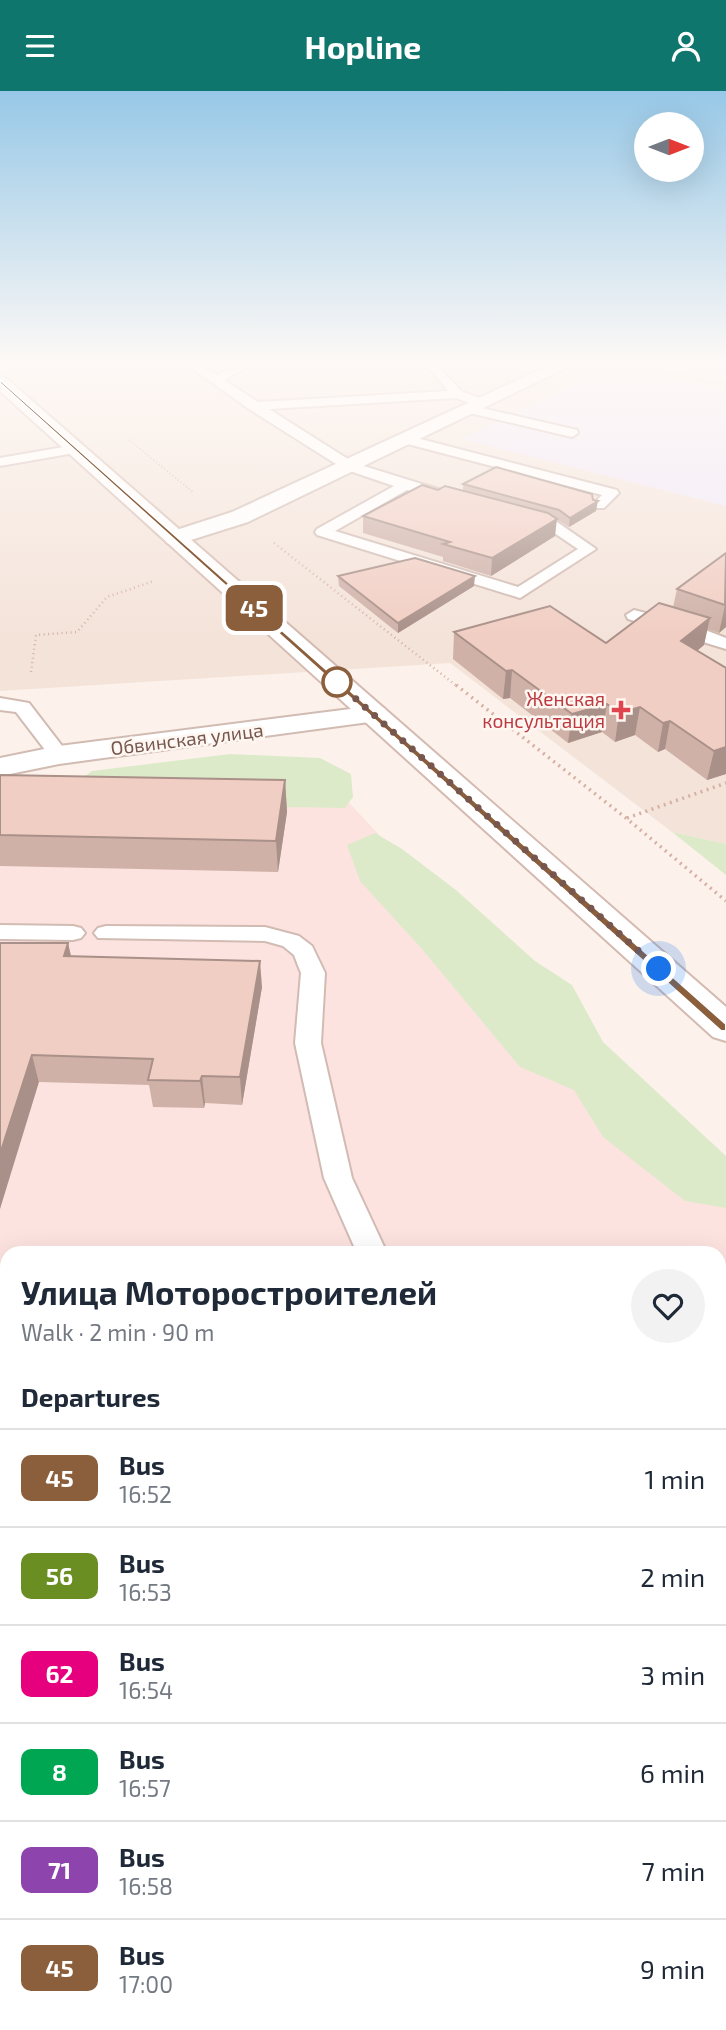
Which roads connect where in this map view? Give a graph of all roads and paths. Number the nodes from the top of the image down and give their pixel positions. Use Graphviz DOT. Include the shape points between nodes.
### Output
graph roads {
  1 [pos="43,454"];
  2 [pos="81,454"];
  3 [pos="147,454"];
  4 [pos="331,454"];
  5 [pos="373,454"];
  6 [pos="464,454"];
  7 [pos="0,462"];
  8 [pos="349,466"];
  9 [pos="405,485"];
  10 [pos="459,499"];
  11 [pos="599,505"];
  12 [pos="512,514"];
  13 [pos="240,517"];
  14 [pos="174,538"];
  15 [pos="154,580"];
  16 [pos="634,615"];
  17 [pos="726,644"];
  18 [pos="0,704"];
  19 [pos="22,707"];
  20 [pos="374,714"];
  21 [pos="59,755"];
  22 [pos="0,767"];
  23 [pos="726,783"];
  24 [pos="626,818"];
  25 [pos="726,901"];
  26 [pos="0,932"];
  27 [pos="73,933"];
  28 [pos="106,933"];
  29 [pos="726,1028"];
  30 [pos="369,1246"];
  1 -- 7 [label="lane"];
  2 -- 14 [label="main road"];
  3 -- 13 [label="path" via="195,493"];
  4 -- 8 [label="lane"];
  5 -- 8 [label="main road"];
  6 -- 11 [label="lane" via="612,493"];
  8 -- 9 [label="lane"];
  8 -- 13 [label="main road"];
  9 -- 10 [label="lane"];
  9 -- 12 [label="lane" via="321,532 520,593 588,549 552,525"];
  13 -- 14 [label="main road"];
  13 -- 24 [label="path"];
  14 -- 20 [label="main road"];
  15 -- 19 [label="path" via="107,597 77,632 36,635"];
  16 -- 17 [label="lane"];
  18 -- 19 [label="lane"];
  19 -- 21 [label="lane"];
  20 -- 21 [label="main road, Обвинская улица"];
  20 -- 29 [label="main road"];
  21 -- 22 [label="main road, Обвинская улица"];
  23 -- 24 [label="path"];
  24 -- 25 [label="path"];
  26 -- 27 [label="lane"];
  28 -- 30 [label="lane" via="265,934 291,941 304,951 313,973 308,1043 338,1178"];
}
